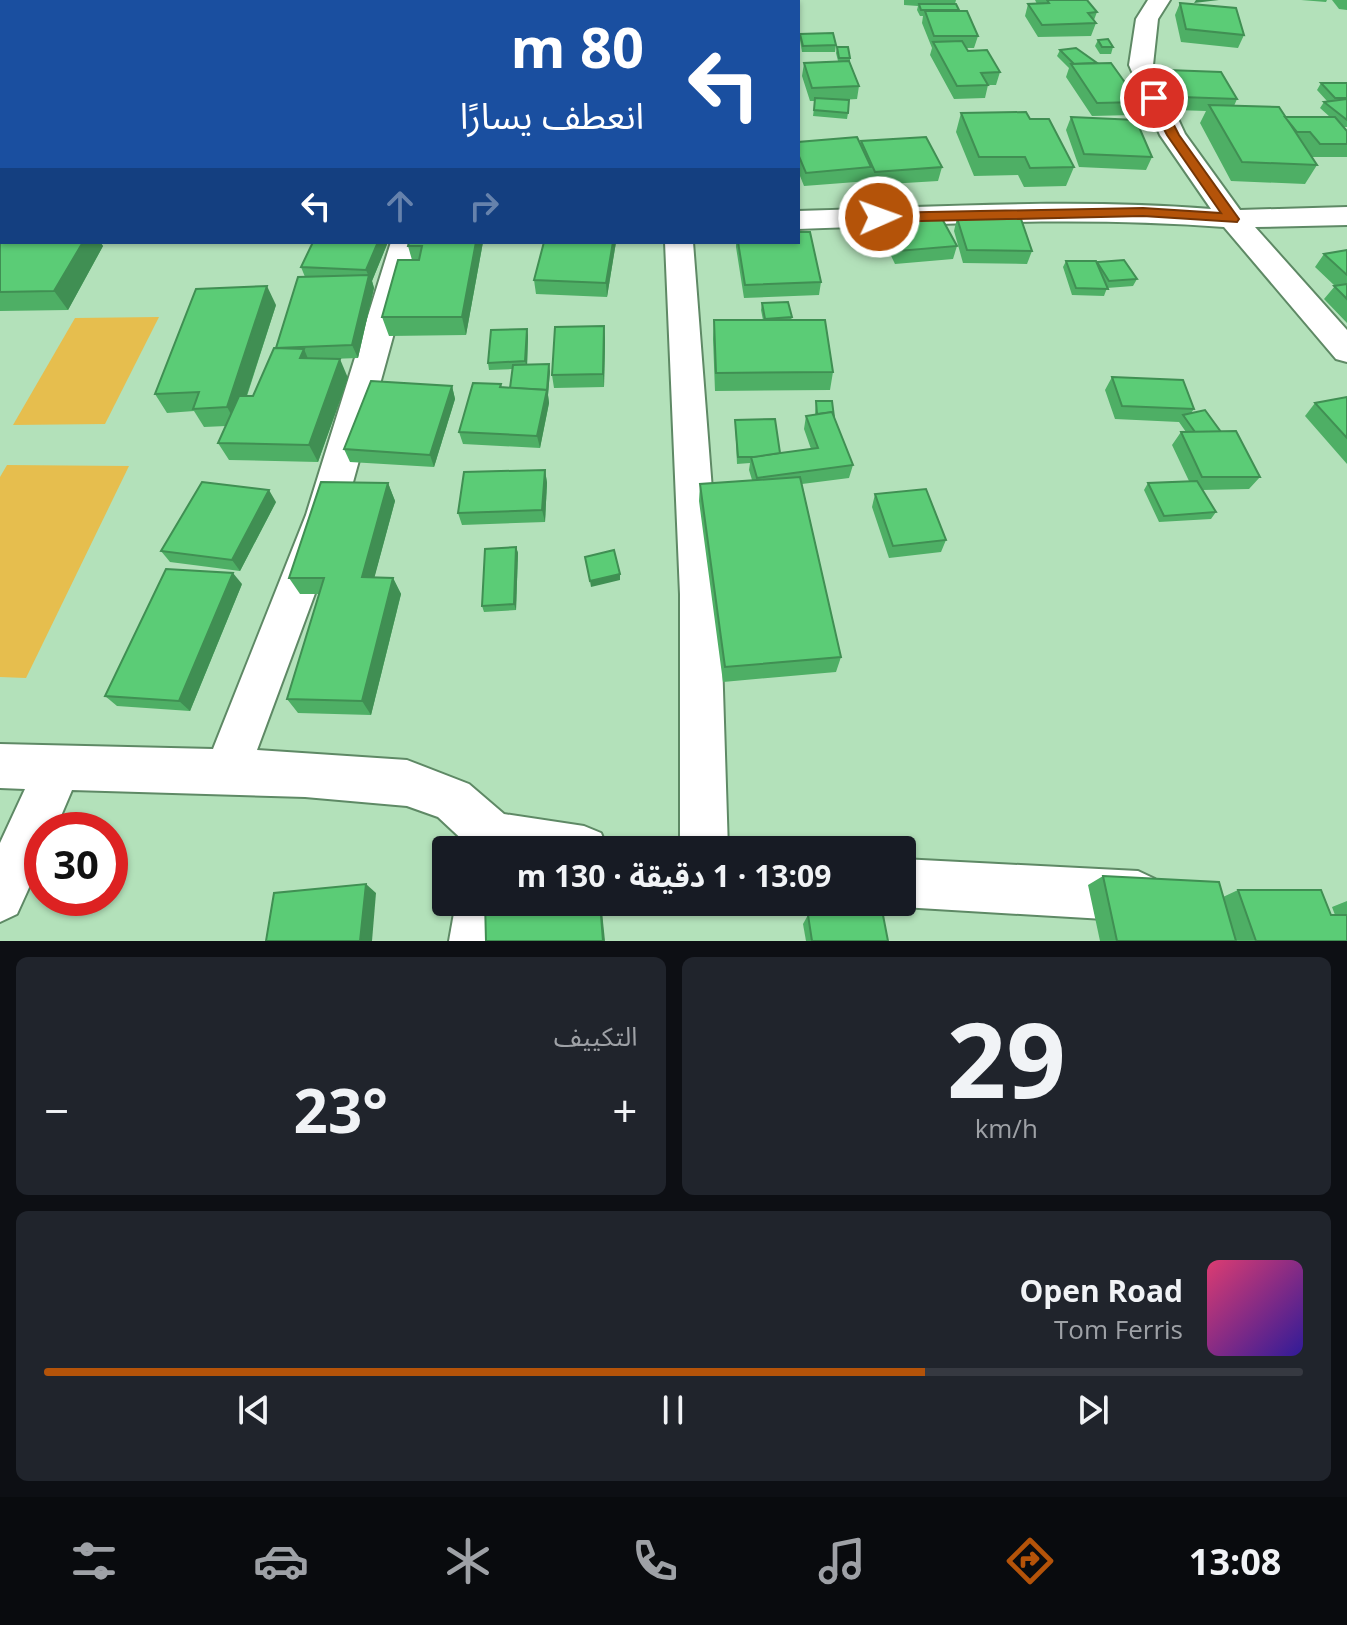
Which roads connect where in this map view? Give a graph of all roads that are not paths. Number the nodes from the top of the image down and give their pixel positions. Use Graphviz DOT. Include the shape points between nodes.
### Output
graph roads {
  1 [pos="1159,0"];
  2 [pos="1347,216"];
  3 [pos="1232,219"];
  4 [pos="800,220"];
  5 [pos="404,244"];
  6 [pos="679,244"];
  7 [pos="1347,351"];
  8 [pos="0,766"];
  9 [pos="59,768"];
  10 [pos="226,773"];
  11 [pos="486,836"];
  12 [pos="704,836"];
  13 [pos="916,884"];
  14 [pos="0,897"];
  15 [pos="1188,899"];
  16 [pos="478,916"];
  17 [pos="474,941"];
  1 -- 3 [label="street" via="1147,19 1141,65 1173,135"];
  2 -- 3 [label="street"];
  3 -- 4 [label="street" via="1053,212"];
  3 -- 7 [label="street"];
  5 -- 10 [label="street" via="325,515"];
  6 -- 12 [label="street" via="700,594"];
  8 -- 9 [label="street"];
  9 -- 10 [label="street"];
  9 -- 14 [label="street"];
  10 -- 11 [label="street" via="407,783 453,800"];
  13 -- 15 [label="street"];
  16 -- 17 [label="street"];
}
